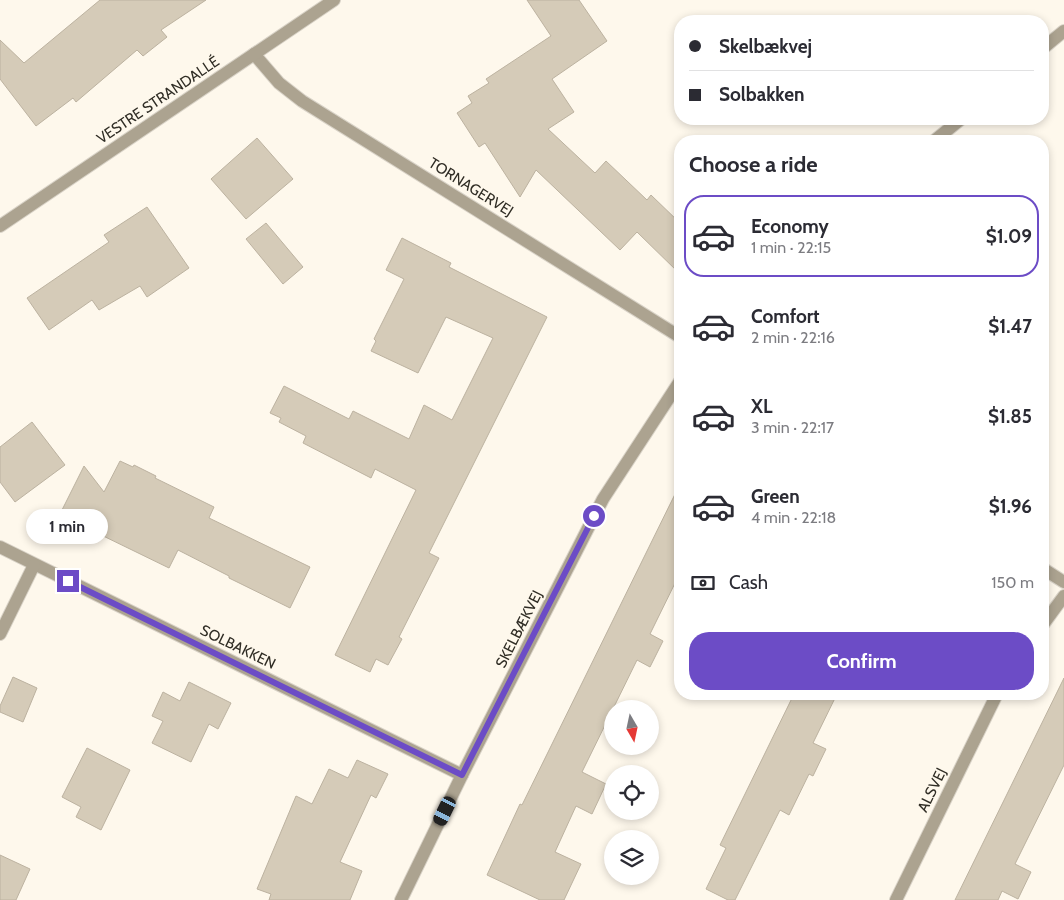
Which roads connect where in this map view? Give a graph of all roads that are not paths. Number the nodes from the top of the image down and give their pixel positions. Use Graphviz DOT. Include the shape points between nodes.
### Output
graph roads {
  1 [pos="334,0"];
  2 [pos="1064,30"];
  3 [pos="1049,43"];
  4 [pos="254,54"];
  5 [pos="953,125"];
  6 [pos="941,135"];
  7 [pos="0,226"];
  8 [pos="674,333"];
  9 [pos="674,390"];
  10 [pos="0,548"];
  11 [pos="34,564"];
  12 [pos="1049,572"];
  13 [pos="1064,582"];
  14 [pos="1064,596"];
  15 [pos="1049,616"];
  16 [pos="0,634"];
  17 [pos="994,700"];
  18 [pos="462,775"];
  19 [pos="401,900"];
  20 [pos="896,900"];
  1 -- 4 [label="street, VESTRE STRANDALLÉ"];
  2 -- 3 [label="street"];
  4 -- 7 [label="street, VESTRE STRANDALLÉ"];
  4 -- 8 [label="street, TORNAGERVEJ" via="279,83 302,100"];
  5 -- 6 [label="street"];
  9 -- 18 [label="street, SKELBÆKVEJ" via="603,499"];
  10 -- 11 [label="street, SOLBAKKEN"];
  11 -- 16 [label="street"];
  11 -- 18 [label="street, SOLBAKKEN"];
  12 -- 13 [label="street"];
  14 -- 15 [label="street"];
  17 -- 20 [label="street, ALSVEJ"];
  18 -- 19 [label="street, SKELBÆKVEJ"];
}
